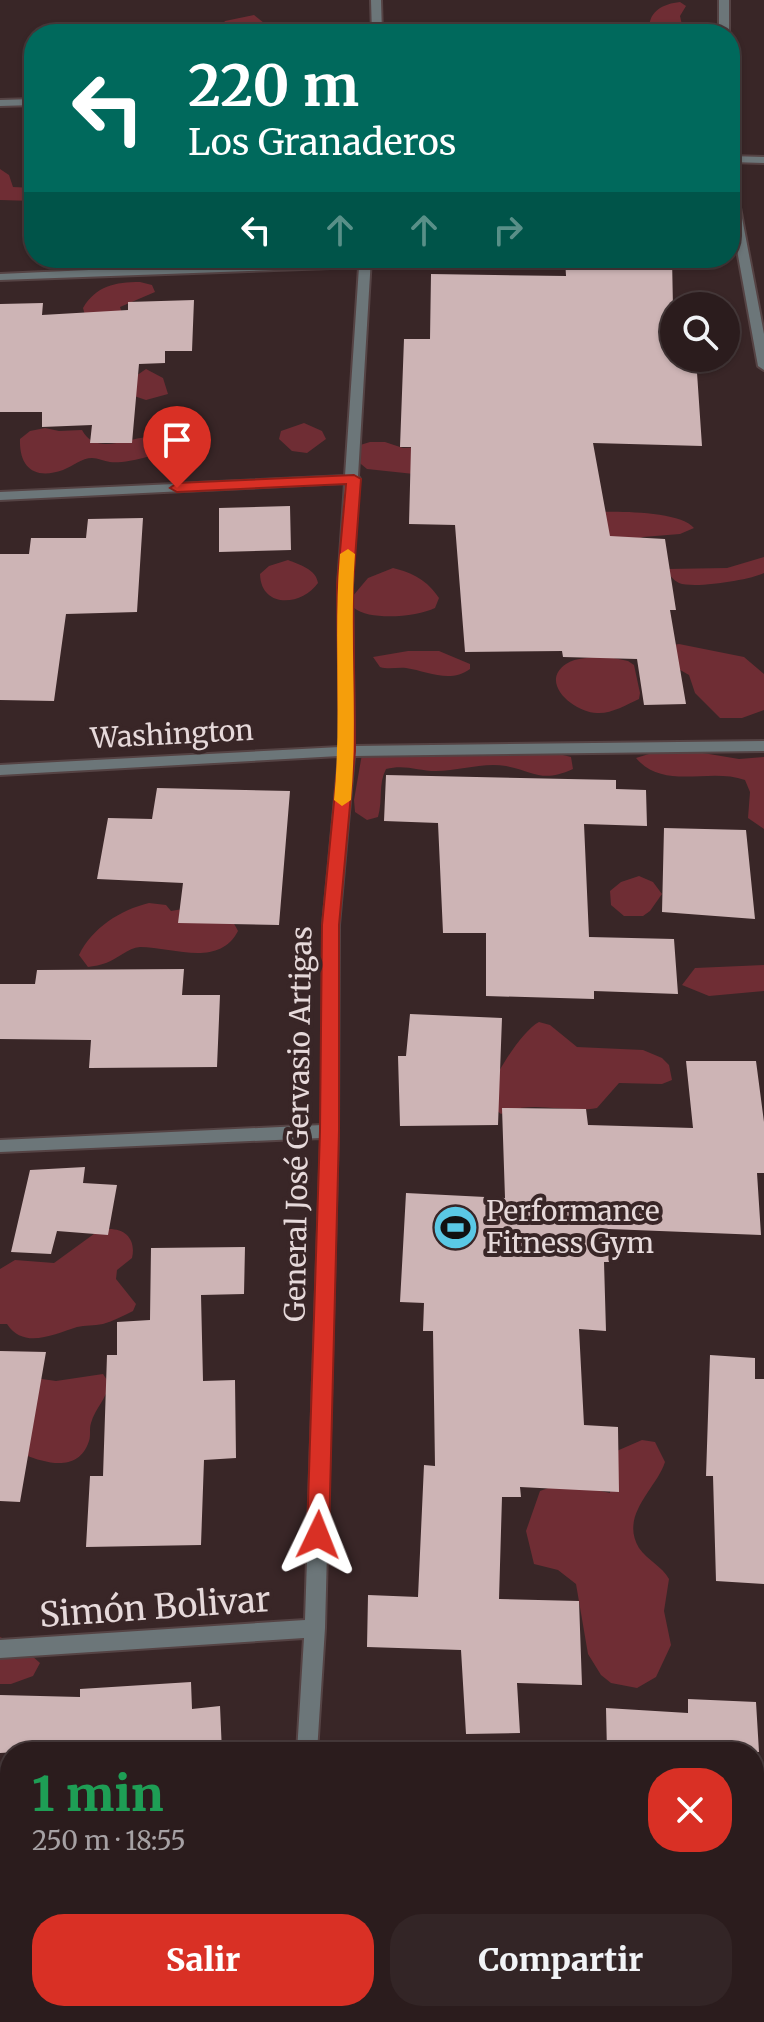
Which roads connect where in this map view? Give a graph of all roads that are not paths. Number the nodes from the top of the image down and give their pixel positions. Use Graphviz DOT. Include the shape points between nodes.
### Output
graph roads {
  1 [pos="376,0"];
  2 [pos="724,0"];
  3 [pos="377,24"];
  4 [pos="724,24"];
  5 [pos="24,102"];
  6 [pos="0,103"];
  7 [pos="740,159"];
  8 [pos="764,160"];
  9 [pos="740,235"];
  10 [pos="193,268"];
  11 [pos="365,268"];
  12 [pos="0,277"];
  13 [pos="764,366"];
  14 [pos="354,479"];
  15 [pos="0,496"];
  16 [pos="764,746"];
  17 [pos="347,751"];
  18 [pos="0,770"];
  19 [pos="330,1131"];
  20 [pos="0,1146"];
  21 [pos="315,1628"];
  22 [pos="0,1649"];
  23 [pos="308,1742"];
  1 -- 3 [label="street"];
  2 -- 4 [label="street"];
  5 -- 6 [label="street"];
  7 -- 8 [label="street"];
  9 -- 13 [label="street"];
  10 -- 12 [label="street"];
  11 -- 14 [label="street, General José Gervasio Artigas"];
  14 -- 15 [label="street"];
  14 -- 17 [label="street, General José Gervasio Artigas" via="345,585"];
  16 -- 17 [label="street, Washington"];
  17 -- 18 [label="street, Washington"];
  17 -- 19 [label="street, General José Gervasio Artigas" via="331,925"];
  19 -- 20 [label="street"];
  19 -- 21 [label="street, General José Gervasio Artigas"];
  21 -- 22 [label="street, Simón Bolivar"];
  21 -- 23 [label="street, General José Gervasio Artigas"];
}
